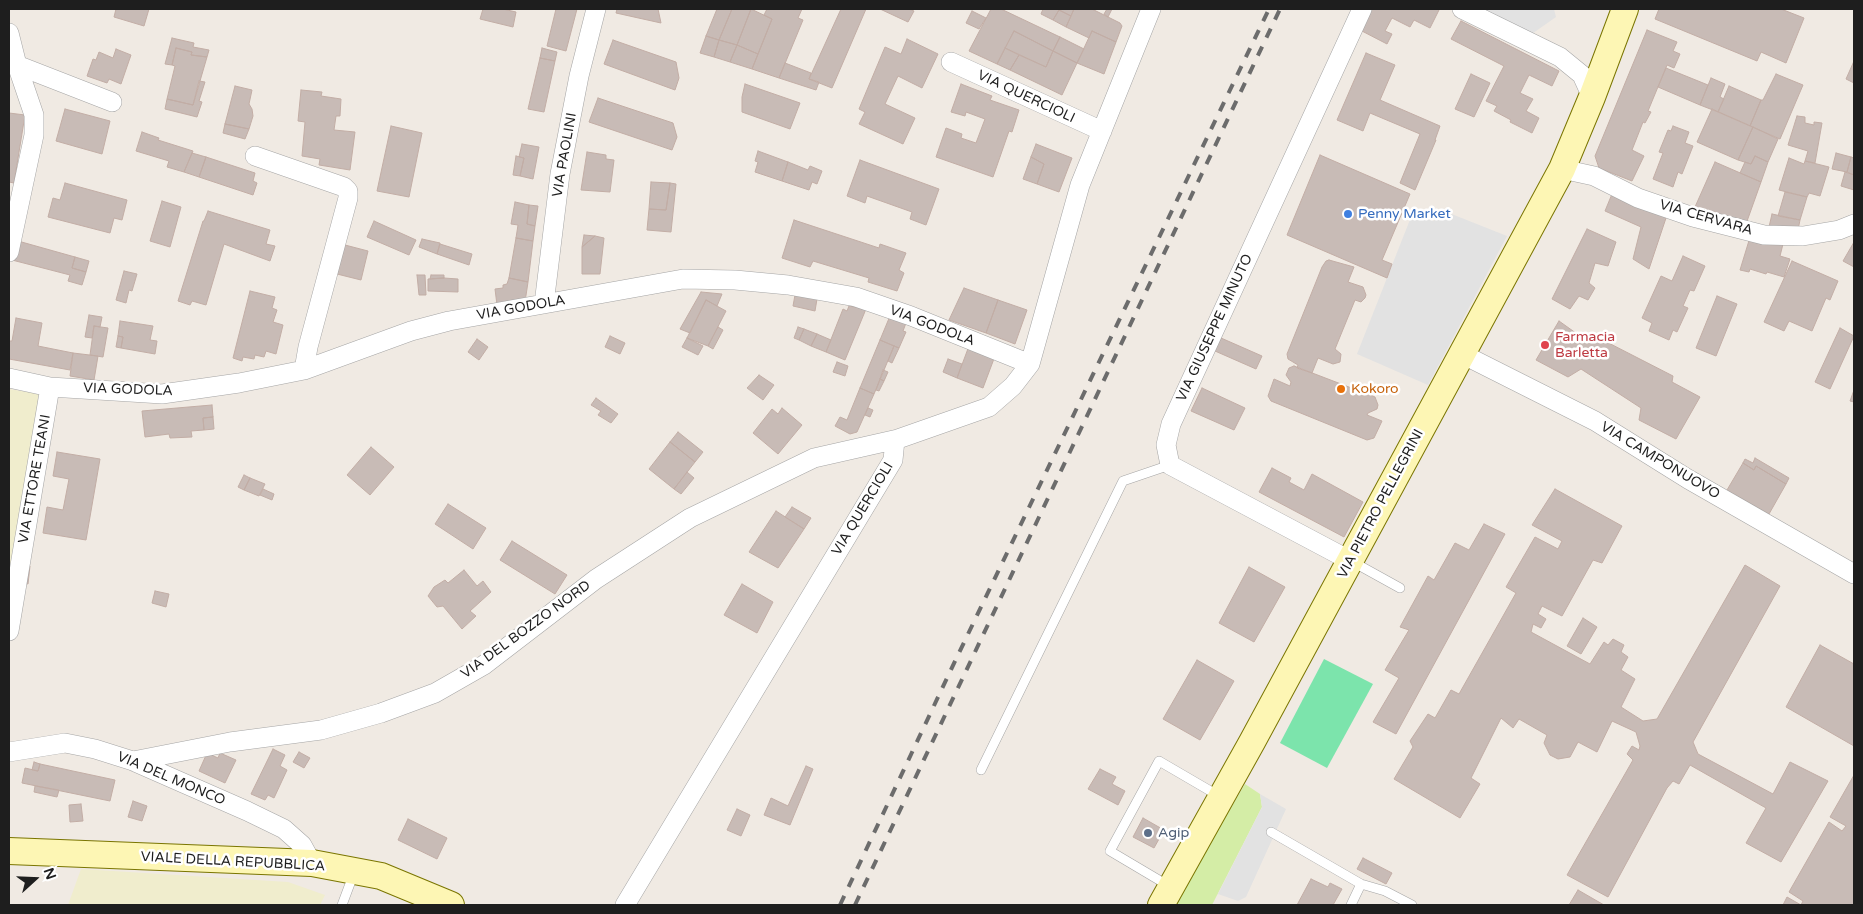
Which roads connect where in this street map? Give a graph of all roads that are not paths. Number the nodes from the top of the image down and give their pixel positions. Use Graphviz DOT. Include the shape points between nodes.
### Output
graph roads {
  1 [pos="596,9"];
  2 [pos="1151,9"];
  3 [pos="1362,9"];
  4 [pos="1462,9"];
  5 [pos="1625,9"];
  6 [pos="9,33"];
  7 [pos="951,62"];
  8 [pos="17,65"];
  9 [pos="1592,97"];
  10 [pos="112,102"];
  11 [pos="1102,131"];
  12 [pos="255,156"];
  13 [pos="1562,169"];
  14 [pos="1854,224"];
  15 [pos="9,252"];
  16 [pos="544,304"];
  17 [pos="1462,354"];
  18 [pos="1030,364"];
  19 [pos="304,370"];
  20 [pos="9,378"];
  21 [pos="50,386"];
  22 [pos="898,439"];
  23 [pos="1170,465"];
  24 [pos="1351,560"];
  25 [pos="1854,574"];
  26 [pos="1400,588"];
  27 [pos="9,631"];
  28 [pos="9,752"];
  29 [pos="133,761"];
  30 [pos="980,770"];
  31 [pos="1222,797"];
  32 [pos="1271,832"];
  33 [pos="9,851"];
  34 [pos="312,863"];
  35 [pos="354,870"];
  36 [pos="1361,884"];
  37 [pos="1166,896"];
  38 [pos="626,903"];
  39 [pos="342,905"];
  40 [pos="451,905"];
  41 [pos="1351,905"];
  42 [pos="1412,905"];
  1 -- 16 [label="street, VIA PAOLINI" via="560,174"];
  2 -- 11 [label="street"];
  3 -- 23 [label="street, VIA GIUSEPPE MINUTO" via="1171,424 1166,445"];
  4 -- 9 [label="street" via="1560,57 1582,75"];
  5 -- 9 [label="main road, VIA PIETRO PELLEGRINI"];
  6 -- 8 [label="street"];
  7 -- 11 [label="street, VIA QUERCIOLI"];
  8 -- 10 [label="street"];
  8 -- 15 [label="street" via="34,115 34,135"];
  9 -- 13 [label="main road, VIA PIETRO PELLEGRINI"];
  11 -- 18 [label="street" via="1080,185"];
  12 -- 19 [label="street" via="348,191"];
  13 -- 14 [label="street, VIA CERVARA" via="1594,176 1638,198 1693,216 1764,235 1803,236"];
  13 -- 17 [label="main road, VIA PIETRO PELLEGRINI"];
  16 -- 18 [label="street, VIA GODOLA" via="682,280 788,284 856,297"];
  16 -- 19 [label="street, VIA GODOLA" via="411,331"];
  17 -- 24 [label="main road, VIA PIETRO PELLEGRINI"];
  17 -- 25 [label="street, VIA CAMPONUOVO" via="1595,421 1688,479"];
  18 -- 22 [label="street" via="1014,386 989,407"];
  19 -- 21 [label="street, VIA GODOLA" via="162,394"];
  20 -- 21 [label="street, VIA GODOLA"];
  21 -- 27 [label="street, VIA ETTORE TEANI"];
  22 -- 29 [label="street, VIA DEL BOZZO NORD" via="814,458 690,518 596,579 484,664 435,693 320,730 230,742"];
  22 -- 38 [label="street, VIA QUERCIOLI" via="895,440 893,460"];
  23 -- 24 [label="street"];
  23 -- 30 [label="lane" via="1123,481"];
  24 -- 26 [label="lane"];
  24 -- 31 [label="main road, VIA PIETRO PELLEGRINI"];
  28 -- 29 [label="street, VIA DEL MONCO" via="65,743"];
  29 -- 34 [label="street, VIA DEL MONCO" via="284,830 302,844"];
  31 -- 37 [label="main road, VIA PIETRO PELLEGRINI"];
  31 -- 37 [label="lane" via="1159,761 1110,852"];
  32 -- 36 [label="lane"];
  33 -- 34 [label="main road, VIALE DELLA REPUBBLICA"];
  34 -- 35 [label="main road, VIALE DELLA REPUBBLICA"];
  35 -- 39 [label="lane"];
  35 -- 40 [label="main road, VIALE DELLA REPUBBLICA" via="381,876"];
  36 -- 41 [label="lane"];
  36 -- 42 [label="lane" via="1385,891"];
}
